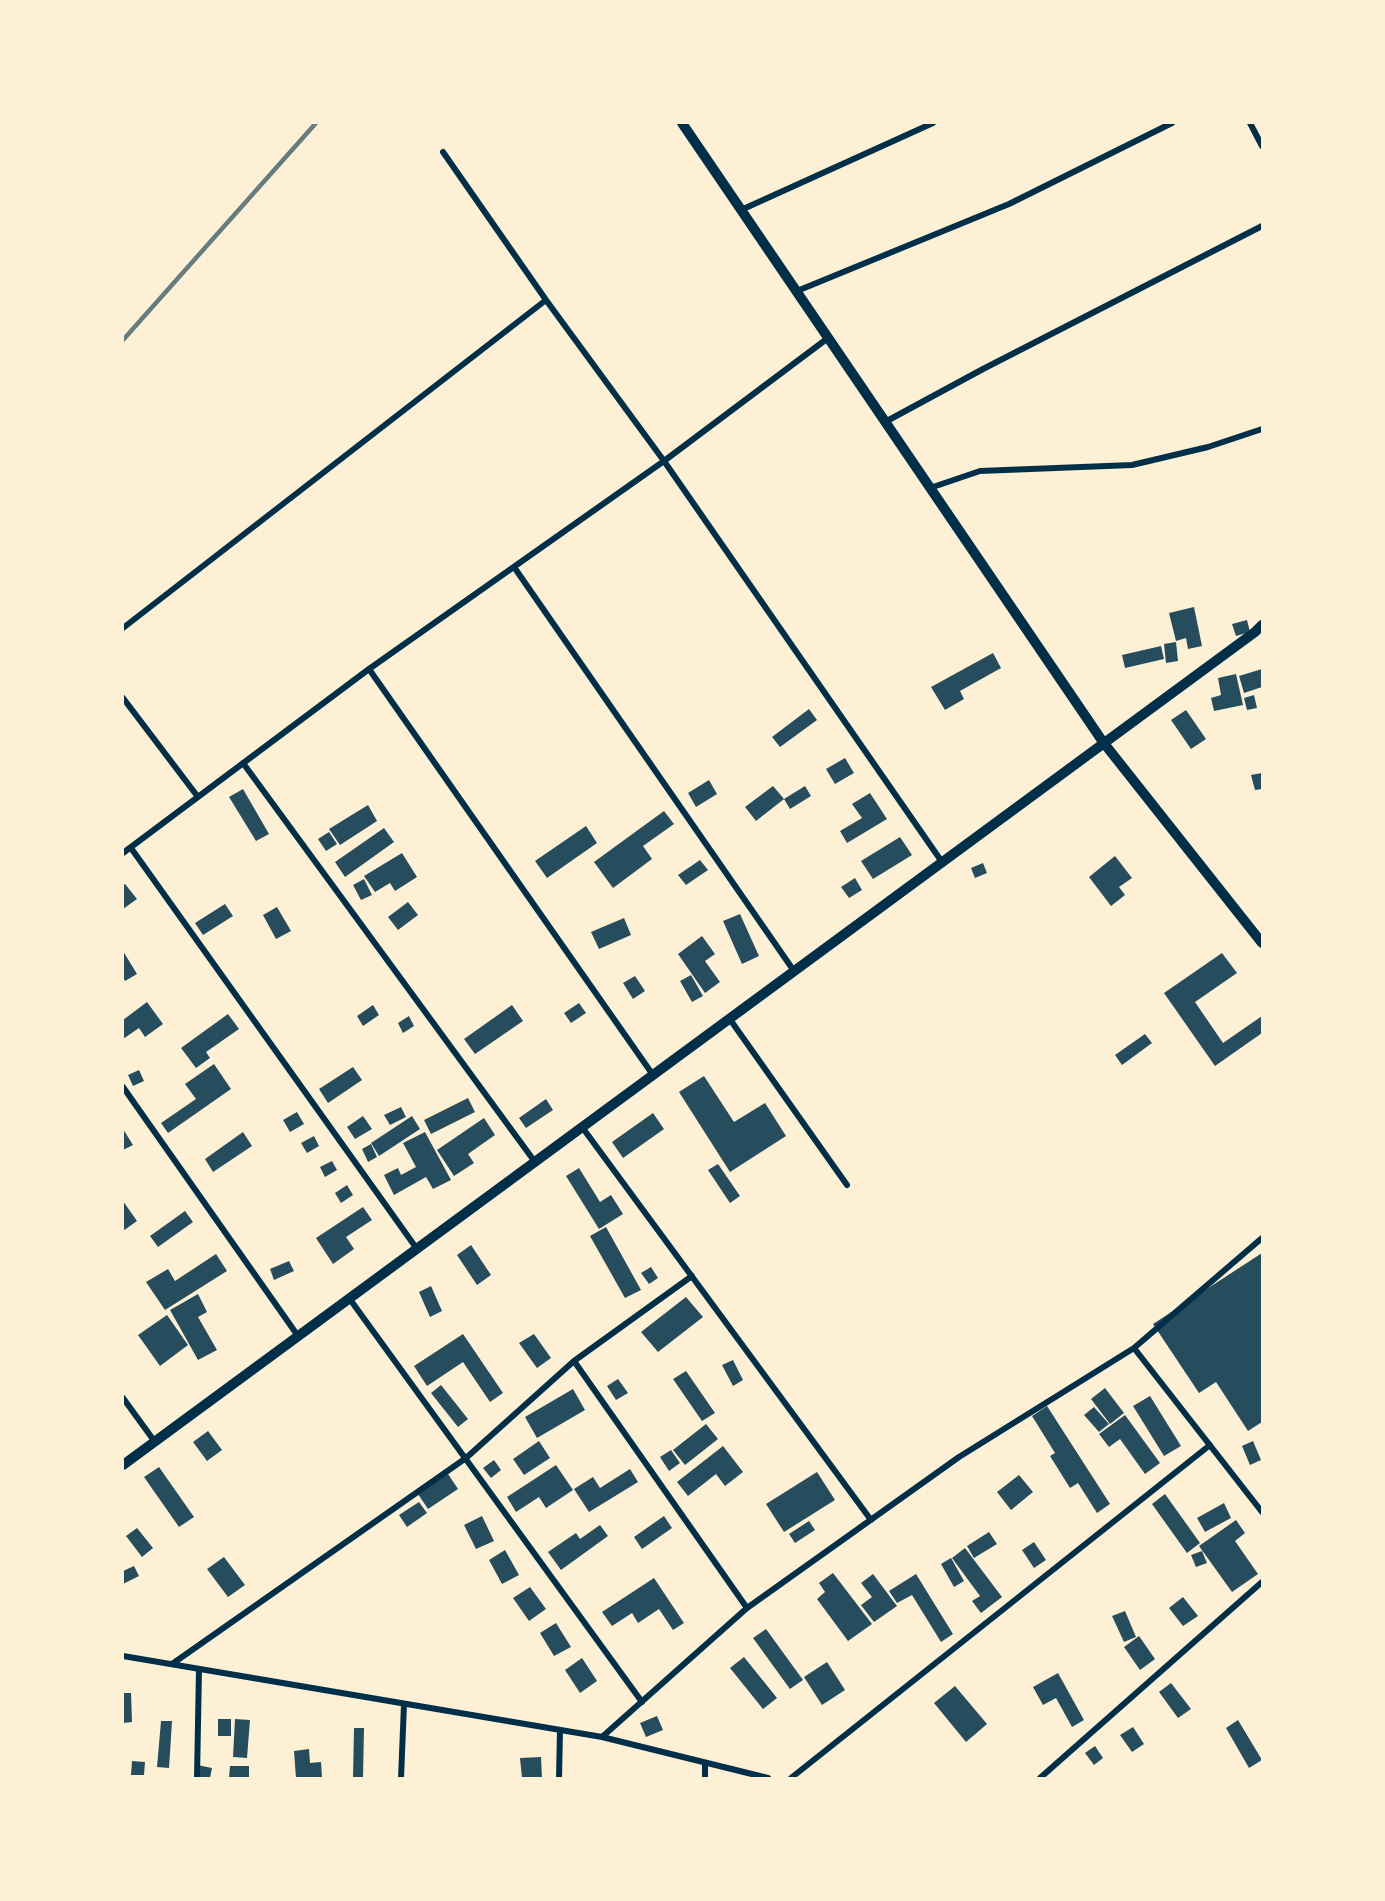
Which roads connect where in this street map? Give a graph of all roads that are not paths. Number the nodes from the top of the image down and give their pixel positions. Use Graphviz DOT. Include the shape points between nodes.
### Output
graph roads {
  1 [pos="682,123"];
  2 [pos="933,123"];
  3 [pos="1172,123"];
  4 [pos="1250,123"];
  5 [pos="1262,146"];
  6 [pos="443,152"];
  7 [pos="741,210"];
  8 [pos="1262,226"];
  9 [pos="797,291"];
  10 [pos="546,300"];
  11 [pos="828,338"];
  12 [pos="885,422"];
  13 [pos="1262,429"];
  14 [pos="664,461"];
  15 [pos="930,488"];
  16 [pos="514,567"];
  17 [pos="1262,625"];
  18 [pos="123,628"];
  19 [pos="369,669"];
  20 [pos="123,698"];
  21 [pos="1103,742"];
  22 [pos="243,763"];
  23 [pos="198,797"];
  24 [pos="131,848"];
  25 [pos="123,853"];
  26 [pos="942,862"];
  27 [pos="1262,943"];
  28 [pos="794,970"];
  29 [pos="729,1018"];
  30 [pos="653,1075"];
  31 [pos="123,1087"];
  32 [pos="582,1126"];
  33 [pos="535,1162"];
  34 [pos="847,1185"];
  35 [pos="1262,1238"];
  36 [pos="417,1249"];
  37 [pos="692,1276"];
  38 [pos="349,1298"];
  39 [pos="298,1336"];
  40 [pos="1134,1348"];
  41 [pos="574,1361"];
  42 [pos="123,1398"];
  43 [pos="155,1442"];
  44 [pos="1210,1445"];
  45 [pos="466,1458"];
  46 [pos="123,1465"];
  47 [pos="1262,1512"];
  48 [pos="871,1520"];
  49 [pos="1262,1582"];
  50 [pos="747,1608"];
  51 [pos="123,1656"];
  52 [pos="172,1664"];
  53 [pos="199,1669"];
  54 [pos="642,1702"];
  55 [pos="404,1704"];
  56 [pos="560,1730"];
  57 [pos="602,1737"];
  58 [pos="705,1762"];
  59 [pos="197,1778"];
  60 [pos="401,1778"];
  61 [pos="559,1778"];
  62 [pos="705,1778"];
  63 [pos="768,1778"];
  64 [pos="791,1778"];
  65 [pos="1040,1778"];
  1 -- 7 [label="street"];
  2 -- 7 [label="street"];
  3 -- 9 [label="street" via="1009,204"];
  4 -- 5 [label="street"];
  6 -- 10 [label="street"];
  7 -- 9 [label="street"];
  8 -- 12 [label="street"];
  9 -- 11 [label="street"];
  10 -- 14 [label="street"];
  10 -- 18 [label="street"];
  11 -- 12 [label="street"];
  11 -- 14 [label="street"];
  12 -- 15 [label="street"];
  13 -- 15 [label="street" via="1132,465 980,471"];
  14 -- 16 [label="street"];
  14 -- 26 [label="street"];
  15 -- 21 [label="street"];
  16 -- 19 [label="street"];
  16 -- 28 [label="street"];
  17 -- 21 [label="street"];
  19 -- 22 [label="street"];
  19 -- 30 [label="street"];
  20 -- 23 [label="street"];
  21 -- 26 [label="street"];
  21 -- 27 [label="street"];
  22 -- 23 [label="street"];
  22 -- 33 [label="street"];
  23 -- 24 [label="street"];
  24 -- 25 [label="street"];
  24 -- 36 [label="street"];
  26 -- 28 [label="street"];
  28 -- 29 [label="street"];
  29 -- 30 [label="street"];
  29 -- 34 [label="street"];
  30 -- 32 [label="street"];
  31 -- 39 [label="street"];
  32 -- 33 [label="street"];
  32 -- 37 [label="street"];
  33 -- 36 [label="street"];
  35 -- 40 [label="street"];
  36 -- 38 [label="street"];
  37 -- 41 [label="street"];
  37 -- 48 [label="street"];
  38 -- 39 [label="street"];
  38 -- 45 [label="street"];
  39 -- 43 [label="street"];
  40 -- 44 [label="street"];
  40 -- 48 [label="street" via="959,1457"];
  41 -- 45 [label="street"];
  41 -- 50 [label="street"];
  42 -- 43 [label="street"];
  43 -- 46 [label="street"];
  44 -- 47 [label="street"];
  44 -- 64 [label="street"];
  45 -- 52 [label="street"];
  45 -- 54 [label="street"];
  48 -- 50 [label="street"];
  49 -- 65 [label="street"];
  50 -- 54 [label="street"];
  51 -- 52 [label="street"];
  52 -- 53 [label="street"];
  53 -- 55 [label="street"];
  53 -- 59 [label="street"];
  54 -- 57 [label="street"];
  55 -- 56 [label="street"];
  55 -- 60 [label="street"];
  56 -- 57 [label="street"];
  56 -- 61 [label="street"];
  57 -- 58 [label="street"];
  58 -- 62 [label="street"];
  58 -- 63 [label="street"];
}
